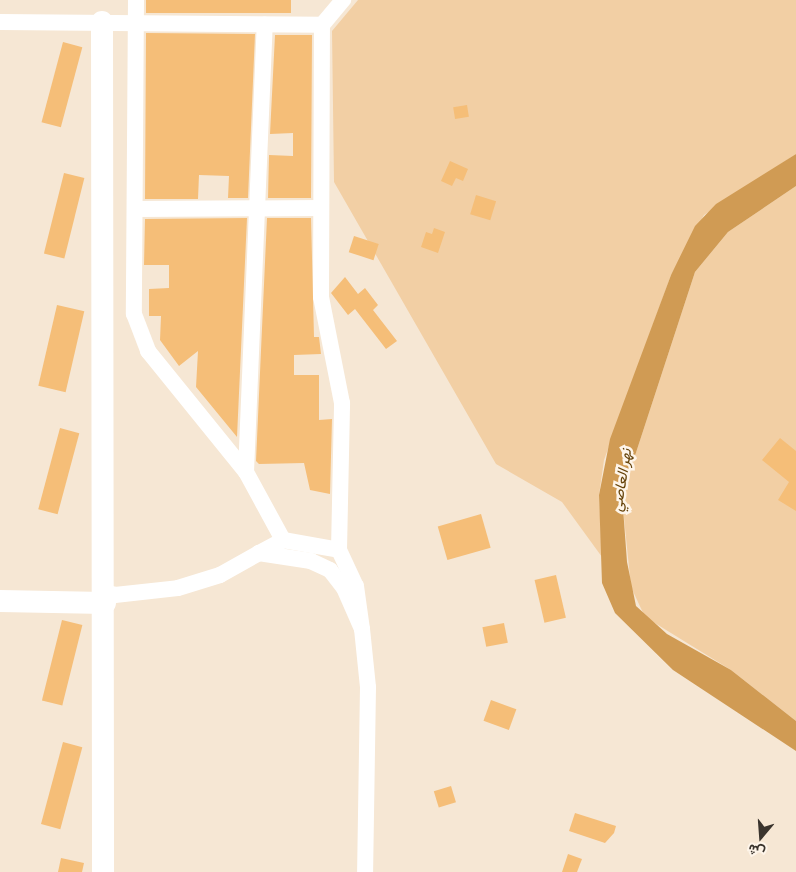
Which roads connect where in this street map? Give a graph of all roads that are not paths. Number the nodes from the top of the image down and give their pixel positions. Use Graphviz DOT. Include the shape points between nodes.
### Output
graph roads {
  1 [pos="136,0"];
  2 [pos="343,0"];
  3 [pos="0,22"];
  4 [pos="102,22"];
  5 [pos="137,23"];
  6 [pos="265,24"];
  7 [pos="322,25"];
  8 [pos="321,208"];
  9 [pos="257,209"];
  10 [pos="135,210"];
  11 [pos="246,472"];
  12 [pos="284,540"];
  13 [pos="339,550"];
  14 [pos="260,553"];
  15 [pos="0,586"];
  16 [pos="108,597"];
  17 [pos="0,601"];
  18 [pos="362,628"];
  19 [pos="103,872"];
  20 [pos="365,872"];
  1 -- 5 [label="street"];
  2 -- 7 [label="street"];
  3 -- 4 [label="street"];
  4 -- 5 [label="street"];
  4 -- 16 [label="main road"];
  5 -- 6 [label="street"];
  5 -- 10 [label="street"];
  6 -- 7 [label="street"];
  6 -- 9 [label="street"];
  7 -- 8 [label="street"];
  8 -- 9 [label="street"];
  8 -- 13 [label="street" via="321,297 342,403"];
  9 -- 10 [label="street"];
  9 -- 11 [label="street"];
  10 -- 11 [label="street" via="134,314 148,351"];
  11 -- 12 [label="street"];
  12 -- 13 [label="street"];
  12 -- 14 [label="street"];
  13 -- 18 [label="street" via="356,586"];
  14 -- 16 [label="street" via="220,575 178,588"];
  14 -- 18 [label="street" via="311,561 330,570 344,588"];
  15 -- 16 [label="main road"];
  16 -- 17 [label="main road"];
  16 -- 19 [label="main road"];
  18 -- 20 [label="street" via="368,686"];
}
